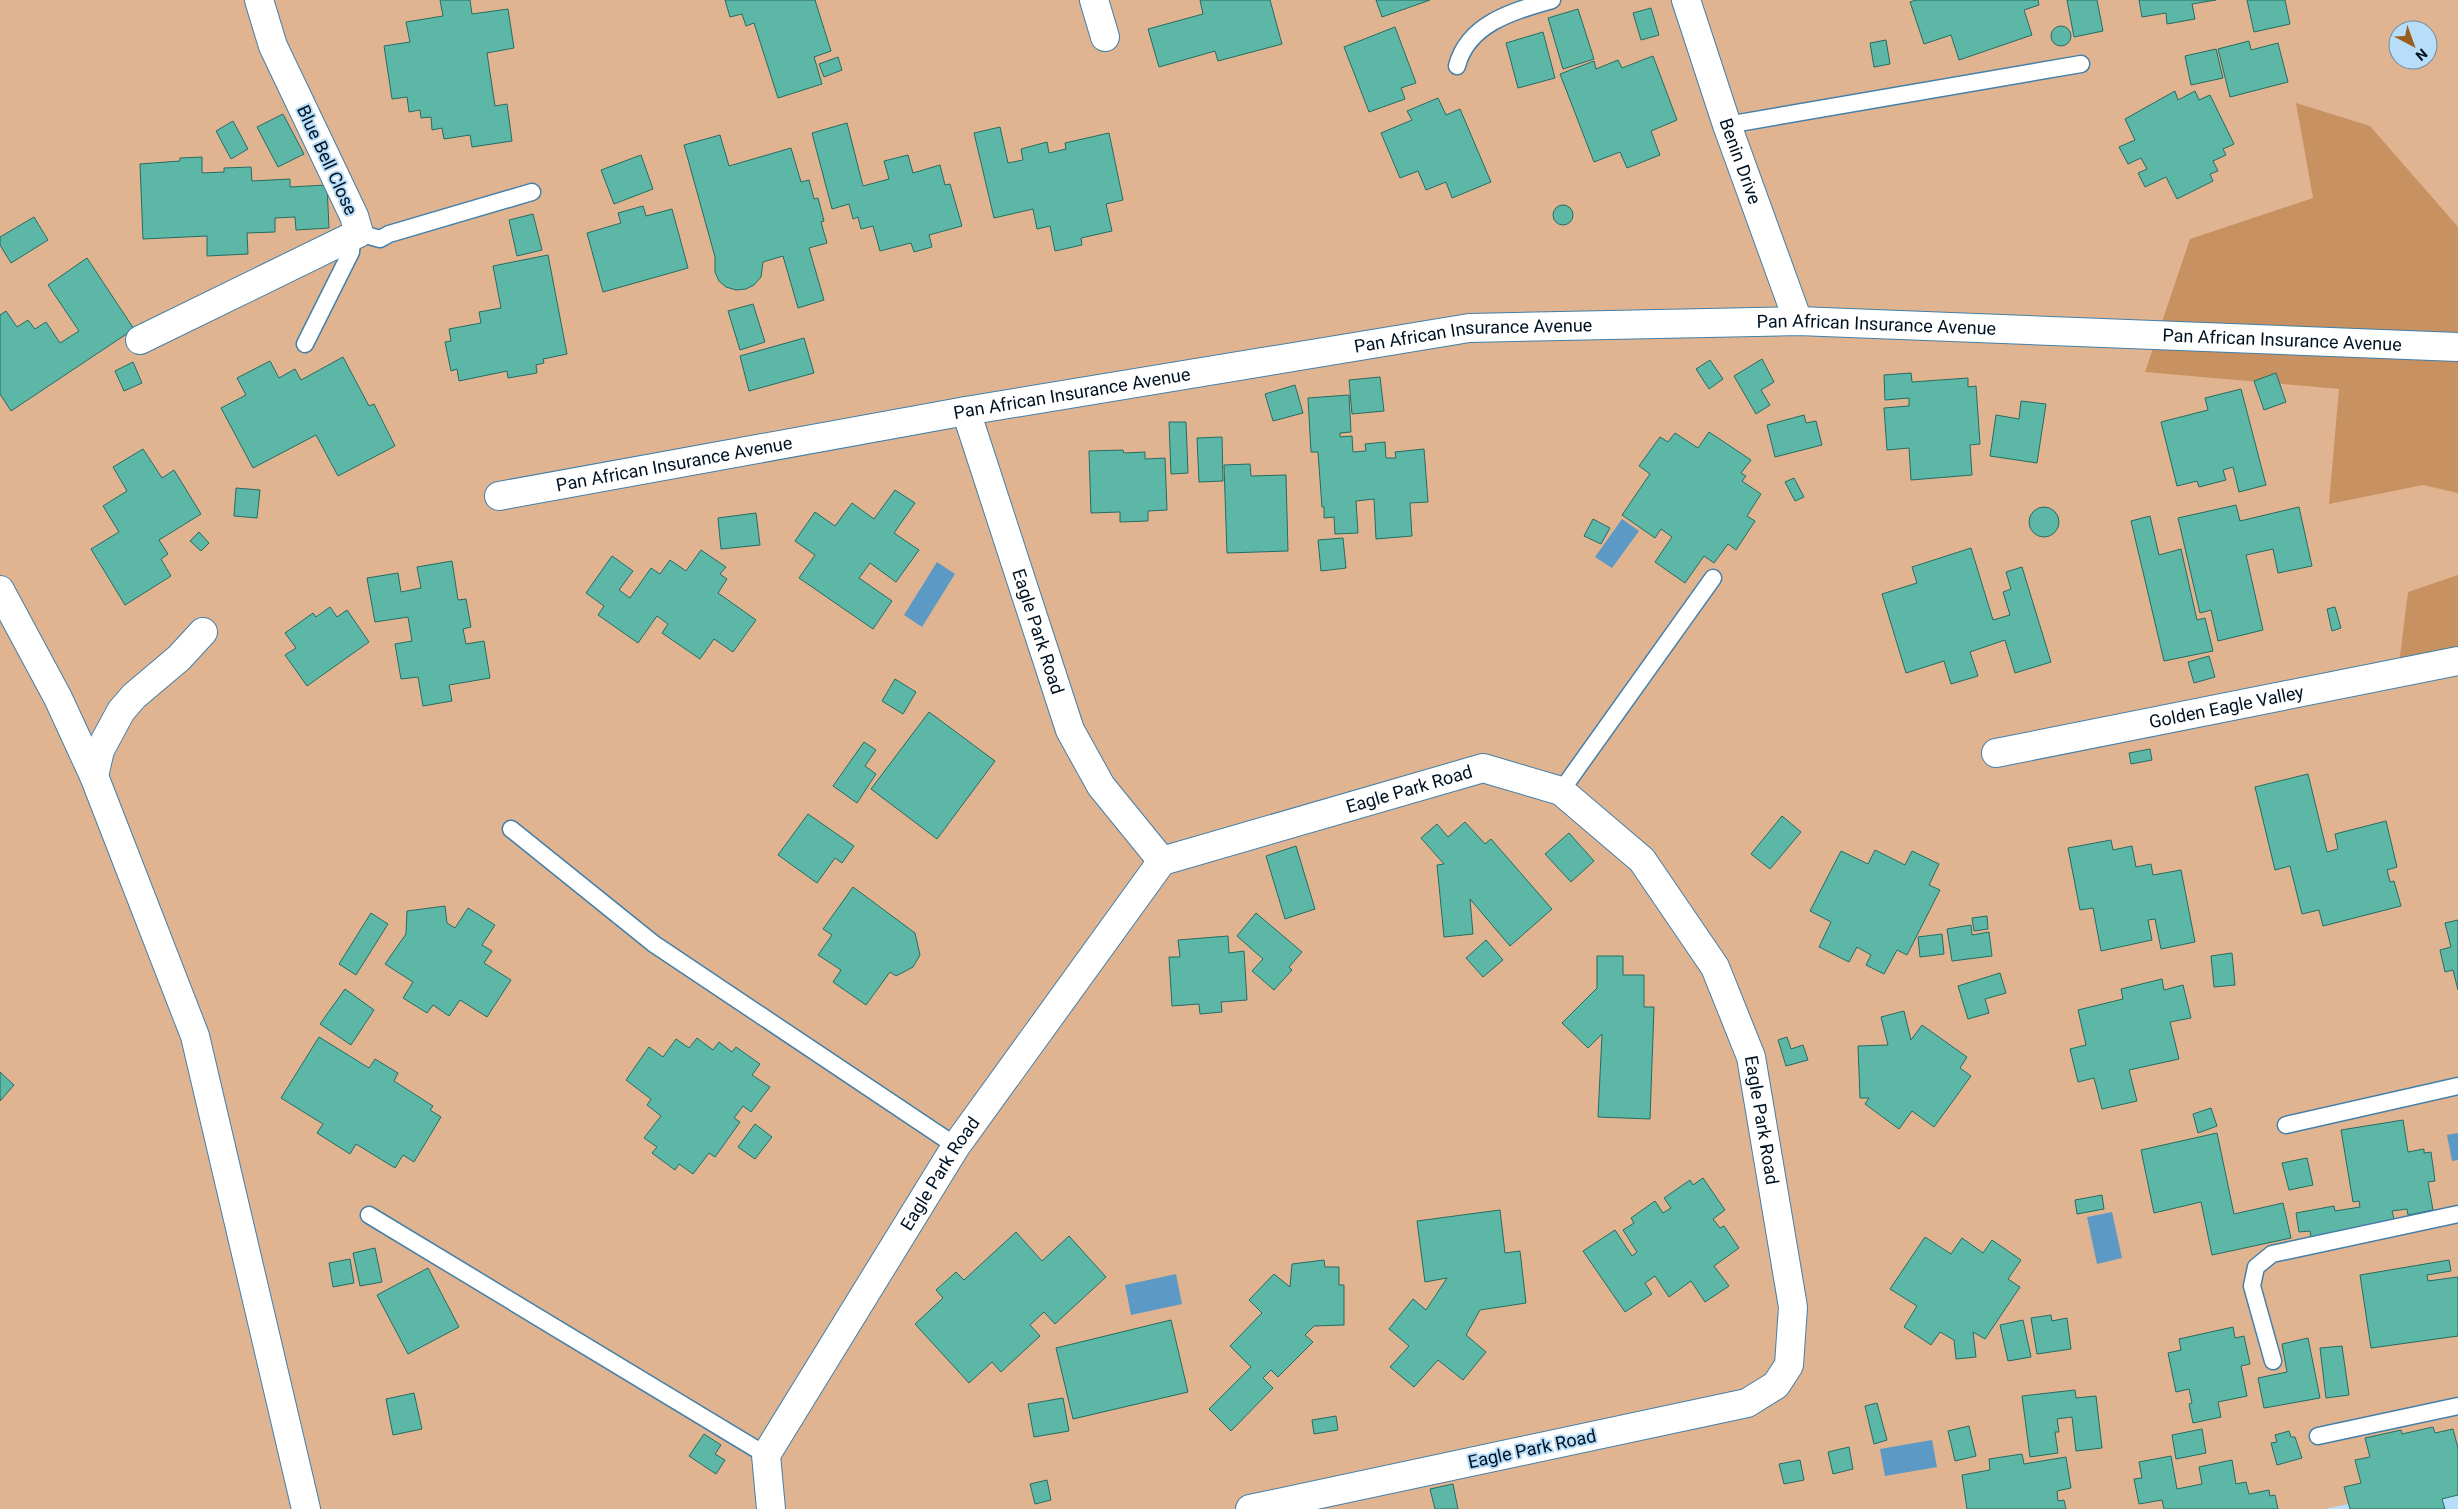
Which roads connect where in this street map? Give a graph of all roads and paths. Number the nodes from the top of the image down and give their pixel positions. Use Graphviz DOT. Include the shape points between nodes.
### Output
graph roads {
  1 [pos="260,0"];
  2 [pos="1094,0"];
  3 [pos="1552,0"];
  4 [pos="1686,0"];
  5 [pos="1105,37"];
  6 [pos="2081,64"];
  7 [pos="1457,66"];
  8 [pos="1727,124"];
  9 [pos="532,192"];
  10 [pos="358,233"];
  11 [pos="1798,321"];
  12 [pos="140,340"];
  13 [pos="305,344"];
  14 [pos="2458,347"];
  15 [pos="966,411"];
  16 [pos="499,496"];
  17 [pos="1713,578"];
  18 [pos="0,590"];
  19 [pos="203,632"];
  20 [pos="2458,661"];
  21 [pos="1996,753"];
  22 [pos="94,776"];
  23 [pos="1561,791"];
  24 [pos="511,829"];
  25 [pos="1162,861"];
  26 [pos="2458,1086"];
  27 [pos="2286,1125"];
  28 [pos="956,1146"];
  29 [pos="2458,1214"];
  30 [pos="369,1215"];
  31 [pos="2274,1361"];
  32 [pos="2458,1406"];
  33 [pos="2318,1436"];
  34 [pos="766,1456"];
  35 [pos="306,1509"];
  36 [pos="771,1509"];
  37 [pos="1250,1509"];
  1 -- 10 [label="street, Blue Bell Close" via="273,46 354,216"];
  2 -- 5 [label="street"];
  3 -- 7 [label="lane" via="1512,12 1481,29 1461,51"];
  4 -- 8 [label="street, Benin Drive"];
  6 -- 8 [label="lane"];
  8 -- 11 [label="street, Benin Drive"];
  9 -- 10 [label="lane" via="380,239"];
  10 -- 12 [label="street, Blue Bell Close"];
  10 -- 13 [label="lane"];
  11 -- 14 [label="street, Pan African Insurance Avenue"];
  11 -- 15 [label="street, Pan African Insurance Avenue" via="1469,328"];
  15 -- 16 [label="street, Pan African Insurance Avenue"];
  15 -- 25 [label="street, Eagle Park Road" via="1070,730 1101,786"];
  17 -- 23 [label="lane"];
  18 -- 22 [label="street" via="58,698"];
  19 -- 22 [label="street" via="121,712 100,750"];
  20 -- 21 [label="street, Golden Eagle Valley"];
  22 -- 35 [label="street" via="195,1036"];
  23 -- 25 [label="street, Eagle Park Road" via="1483,768"];
  23 -- 37 [label="street, Eagle Park Road" via="1642,860 1714,967 1751,1057 1793,1307 1789,1365 1776,1385 1746,1403"];
  24 -- 28 [label="lane" via="654,944"];
  25 -- 28 [label="street, Eagle Park Road"];
  26 -- 27 [label="lane"];
  28 -- 34 [label="street, Eagle Park Road"];
  29 -- 31 [label="lane" via="2272,1254 2256,1267 2252,1286"];
  30 -- 34 [label="lane"];
  32 -- 33 [label="lane"];
  34 -- 36 [label="street"];
}
